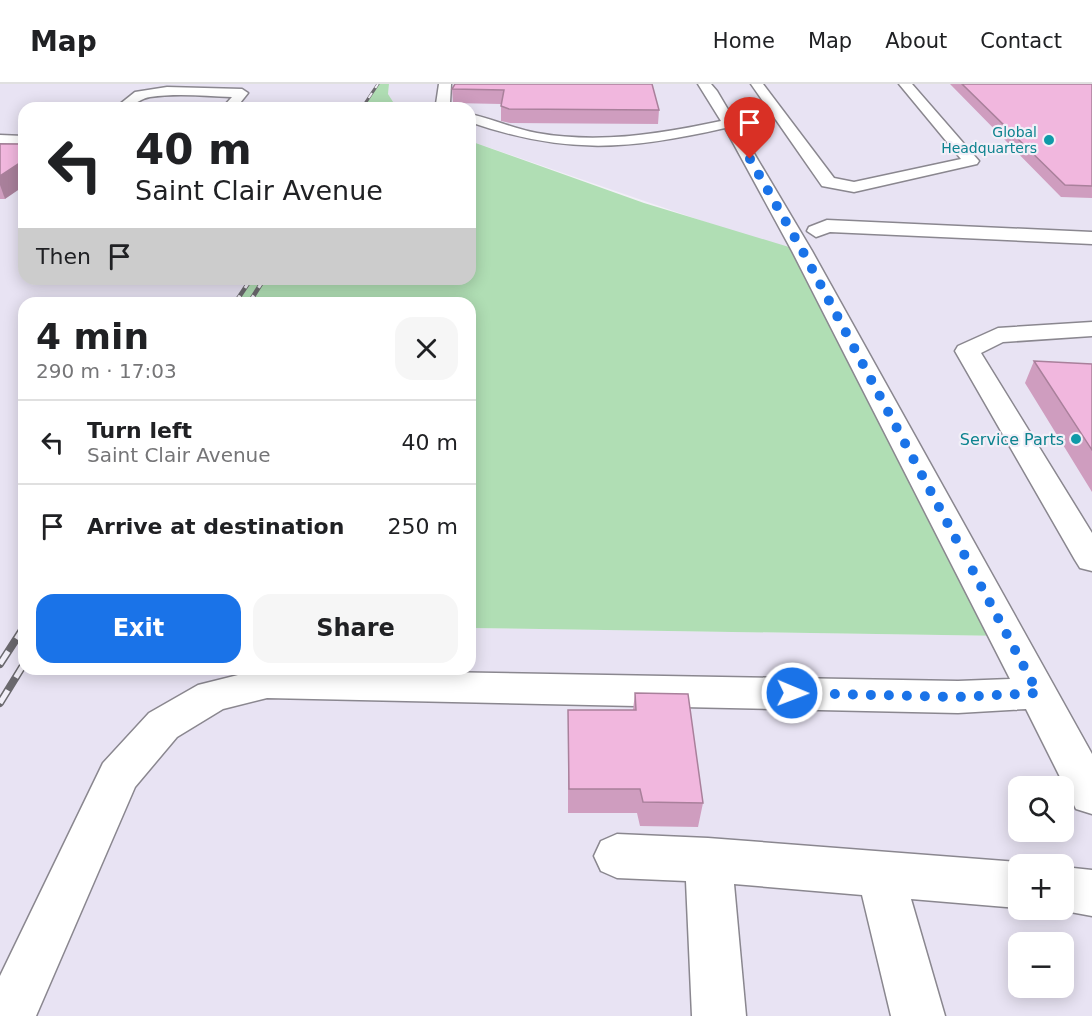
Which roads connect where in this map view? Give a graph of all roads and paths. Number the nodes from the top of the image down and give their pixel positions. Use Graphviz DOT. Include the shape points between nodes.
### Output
graph roads {
  1 [pos="445,84"];
  2 [pos="704,84"];
  3 [pos="757,84"];
  4 [pos="905,84"];
  5 [pos="130,102"];
  6 [pos="234,102"];
  7 [pos="443,102"];
  8 [pos="774,108"];
  9 [pos="737,113"];
  10 [pos="476,120"];
  11 [pos="0,140"];
  12 [pos="18,140"];
  13 [pos="803,231"];
  14 [pos="966,233"];
  15 [pos="1092,238"];
  16 [pos="1092,329"];
  17 [pos="1092,560"];
  18 [pos="1038,693"];
  19 [pos="1092,795"];
  20 [pos="617,856"];
  21 [pos="708,860"];
  22 [pos="880,873"];
  23 [pos="1008,884"];
  24 [pos="1074,891"];
  25 [pos="1092,893"];
  26 [pos="9,1016"];
  27 [pos="718,1016"];
  28 [pos="918,1016"];
  1 -- 7 [label="street"];
  2 -- 9 [label="street"];
  3 -- 8 [label="street"];
  4 -- 8 [label="street" via="971,161 854,188 828,182"];
  5 -- 6 [label="street" via="140,95 167,91 242,93"];
  8 -- 9 [label="street"];
  9 -- 10 [label="street" via="654,139 537,138"];
  9 -- 13 [label="street"];
  11 -- 12 [label="street"];
  13 -- 14 [label="street" via="839,245 945,248"];
  13 -- 14 [label="street" via="821,216 933,221"];
  13 -- 18 [label="street"];
  14 -- 15 [label="street"];
  16 -- 17 [label="street" via="998,335 967,351"];
  18 -- 19 [label="street"];
  18 -- 26 [label="street" via="958,697 267,683 212,696 163,725 118,776"];
  20 -- 21 [label="street"];
  21 -- 22 [label="street"];
  21 -- 27 [label="street"];
  22 -- 23 [label="street"];
  22 -- 28 [label="street"];
  24 -- 25 [label="street"];
}
